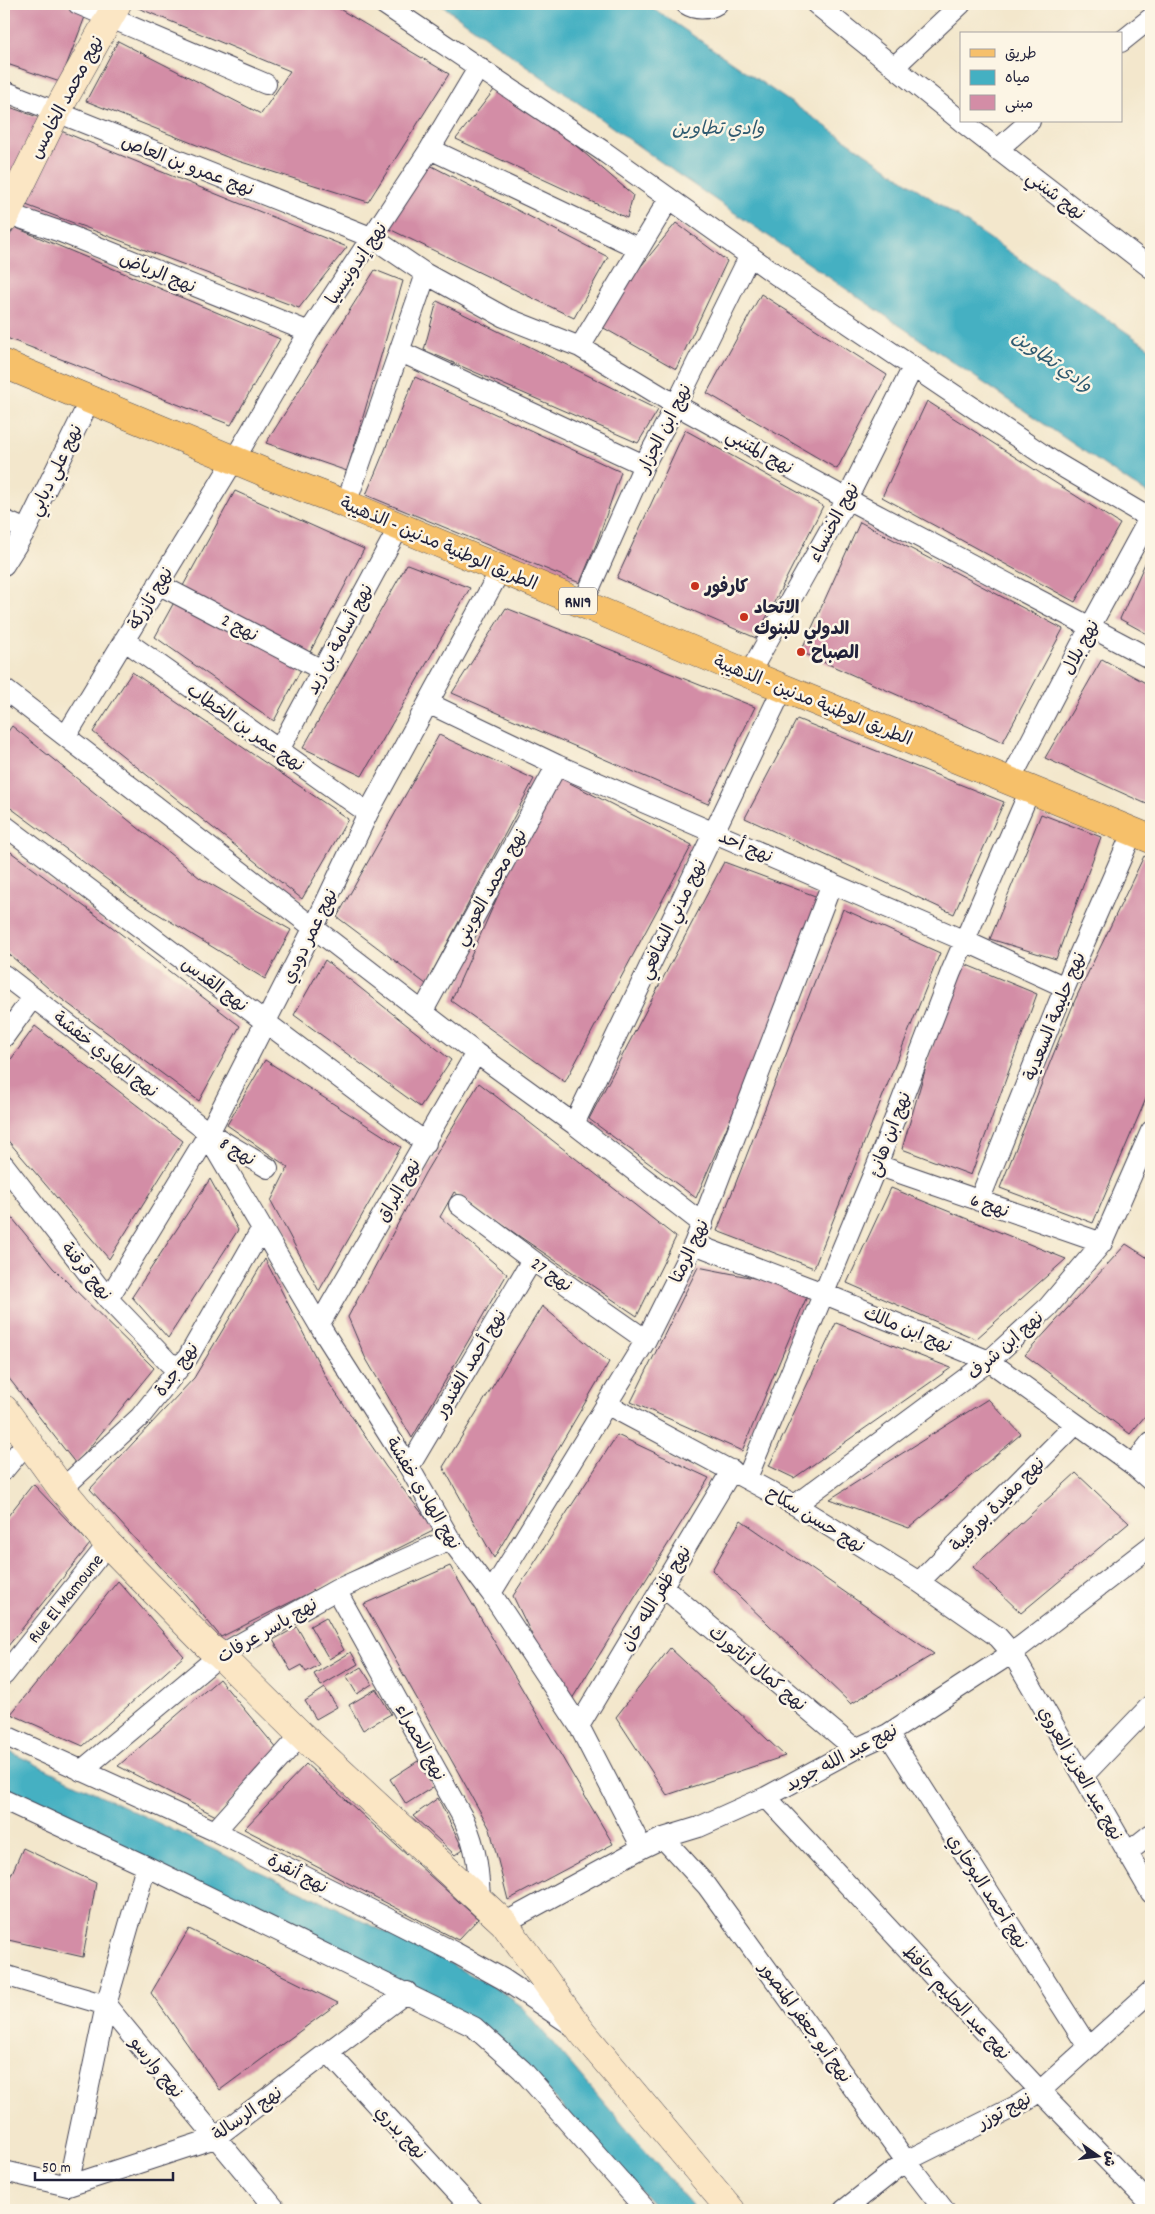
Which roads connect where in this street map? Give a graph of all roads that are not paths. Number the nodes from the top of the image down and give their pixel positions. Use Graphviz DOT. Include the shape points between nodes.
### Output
graph roads {
  1 [pos="78,4"];
  2 [pos="384,4"];
  3 [pos="686,4"];
  4 [pos="717,4"];
  5 [pos="816,4"];
  6 [pos="961,4"];
  7 [pos="113,11"];
  8 [pos="1151,18"];
  9 [pos="1122,41"];
  10 [pos="480,67"];
  11 [pos="894,67"];
  12 [pos="266,84"];
  13 [pos="4,91"];
  14 [pos="56,113"];
  15 [pos="960,120"];
  16 [pos="962,122"];
  17 [pos="1029,122"];
  18 [pos="430,149"];
  19 [pos="998,150"];
  20 [pos="668,199"];
  21 [pos="5,216"];
  22 [pos="373,238"];
  23 [pos="638,248"];
  24 [pos="750,255"];
  25 [pos="1151,268"];
  26 [pos="426,274"];
  27 [pos="309,332"];
  28 [pos="580,348"];
  29 [pos="400,352"];
  30 [pos="4,364"];
  31 [pos="913,367"];
  32 [pos="90,400"];
  33 [pos="676,405"];
  34 [pos="234,460"];
  35 [pos="644,465"];
  36 [pos="847,499"];
  37 [pos="346,504"];
  38 [pos="1151,517"];
  39 [pos="4,520"];
  40 [pos="399,527"];
  41 [pos="26,530"];
  42 [pos="4,565"];
  43 [pos="501,569"];
  44 [pos="158,584"];
  45 [pos="583,603"];
  46 [pos="1090,627"];
  47 [pos="124,640"];
  48 [pos="1151,659"];
  49 [pos="322,670"];
  50 [pos="749,674"];
  51 [pos="783,688"];
  52 [pos="6,696"];
  53 [pos="428,703"];
  54 [pos="66,736"];
  55 [pos="279,750"];
  56 [pos="557,765"];
  57 [pos="1020,785"];
  58 [pos="368,814"];
  59 [pos="4,825"];
  60 [pos="714,832"];
  61 [pos="1142,835"];
  62 [pos="832,883"];
  63 [pos="314,927"];
  64 [pos="965,940"];
  65 [pos="4,975"];
  66 [pos="1065,987"];
  67 [pos="33,997"];
  68 [pos="423,1011"];
  69 [pos="265,1022"];
  70 [pos="4,1037"];
  71 [pos="476,1053"];
  72 [pos="574,1124"];
  73 [pos="1151,1131"];
  74 [pos="208,1134"];
  75 [pos="426,1143"];
  76 [pos="4,1165"];
  77 [pos="877,1165"];
  78 [pos="268,1168"];
  79 [pos="979,1201"];
  80 [pos="459,1205"];
  81 [pos="703,1224"];
  82 [pos="262,1228"];
  83 [pos="1102,1243"];
  84 [pos="694,1244"];
  85 [pos="532,1260"];
  86 [pos="825,1295"];
  87 [pos="108,1299"];
  88 [pos="319,1325"];
  89 [pos="646,1340"];
  90 [pos="989,1361"];
  91 [pos="181,1366"];
  92 [pos="608,1405"];
  93 [pos="4,1409"];
  94 [pos="1075,1425"];
  95 [pos="28,1441"];
  96 [pos="1151,1442"];
  97 [pos="1133,1465"];
  98 [pos="409,1467"];
  99 [pos="4,1470"];
  100 [pos="740,1474"];
  101 [pos="1151,1481"];
  102 [pos="62,1489"];
  103 [pos="795,1505"];
  104 [pos="450,1539"];
  105 [pos="108,1544"];
  106 [pos="1151,1546"];
  107 [pos="919,1582"];
  108 [pos="662,1586"];
  109 [pos="336,1590"];
  110 [pos="491,1593"];
  111 [pos="1012,1653"];
  112 [pos="220,1655"];
  113 [pos="4,1674"];
  114 [pos="1151,1705"];
  115 [pos="579,1726"];
  116 [pos="888,1734"];
  117 [pos="4,1735"];
  118 [pos="301,1735"];
  119 [pos="855,1749"];
  120 [pos="81,1771"];
  121 [pos="1083,1776"];
  122 [pos="766,1797"];
  123 [pos="4,1800"];
  124 [pos="215,1831"];
  125 [pos="1151,1834"];
  126 [pos="663,1838"];
  127 [pos="642,1848"];
  128 [pos="1127,1853"];
  129 [pos="146,1866"];
  130 [pos="1151,1893"];
  131 [pos="480,1902"];
  132 [pos="504,1923"];
  133 [pos="4,1975"];
  134 [pos="1151,1991"];
  135 [pos="407,1992"];
  136 [pos="106,2005"];
  137 [pos="582,2032"];
  138 [pos="1088,2047"];
  139 [pos="329,2053"];
  140 [pos="1040,2091"];
  141 [pos="216,2138"];
  142 [pos="906,2161"];
  143 [pos="4,2171"];
  144 [pos="68,2186"];
  145 [pos="1151,2205"];
  146 [pos="276,2210"];
  147 [pos="473,2210"];
  148 [pos="646,2210"];
  149 [pos="731,2210"];
  150 [pos="844,2210"];
  151 [pos="944,2210"];
  1 -- 7 [label="street"];
  2 -- 10 [label="street"];
  3 -- 4 [label="street" via="703,9"];
  5 -- 11 [label="street, نهج شنني"];
  6 -- 11 [label="street"];
  7 -- 12 [label="street"];
  7 -- 14 [label="main road, نهج محمد الخامس"];
  8 -- 9 [label="street"];
  10 -- 18 [label="street, نهج إندونيسيا"];
  10 -- 20 [label="street"];
  11 -- 15 [label="street, نهج شنني"];
  13 -- 14 [label="street, نهج عمرو بن العاص"];
  14 -- 21 [label="main road, نهج محمد الخامس"];
  14 -- 22 [label="street, نهج عمرو بن العاص"];
  16 -- 19 [label="street, نهج شنني"];
  17 -- 19 [label="street"];
  18 -- 22 [label="street, نهج إندونيسيا"];
  18 -- 23 [label="street"];
  19 -- 25 [label="street, نهج شنني"];
  20 -- 23 [label="street"];
  20 -- 24 [label="street"];
  21 -- 27 [label="street, نهج الرياض" via="61,232"];
  22 -- 26 [label="street, نهج المتنبي"];
  22 -- 27 [label="street, نهج إندونيسيا"];
  23 -- 28 [label="street"];
  24 -- 31 [label="street"];
  24 -- 33 [label="street, نهج ابن الجزار"];
  26 -- 28 [label="street, نهج المتنبي" via="504,317"];
  26 -- 29 [label="street"];
  27 -- 34 [label="street, نهج إندونيسيا"];
  28 -- 33 [label="street, نهج المتنبي"];
  29 -- 35 [label="street"];
  29 -- 37 [label="street"];
  30 -- 32 [label="main road, الطريق الوطنية مدنين - الذهيبة / RN19"];
  31 -- 36 [label="street, نهج الخنساء"];
  31 -- 38 [label="street" via="1051,460"];
  32 -- 34 [label="main road, الطريق الوطنية مدنين - الذهيبة / RN19"];
  32 -- 41 [label="street, نهج علي دبابي"];
  33 -- 35 [label="street, نهج ابن الجزار"];
  33 -- 36 [label="street, نهج المتنبي"];
  34 -- 37 [label="main road, الطريق الوطنية مدنين - الذهيبة / RN19"];
  34 -- 44 [label="street, نهج تازركة"];
  35 -- 45 [label="street, نهج ابن الجزار"];
  36 -- 46 [label="street, نهج المتنبي"];
  36 -- 50 [label="street, نهج الخنساء"];
  37 -- 40 [label="main road, الطريق الوطنية مدنين - الذهيبة / RN19"];
  38 -- 46 [label="street, نهج بلال"];
  39 -- 41 [label="street"];
  40 -- 43 [label="main road, الطريق الوطنية مدنين - الذهيبة / RN19"];
  40 -- 49 [label="street, نهج أسامة بن زيد"];
  41 -- 42 [label="street, نهج علي دبابي"];
  43 -- 45 [label="main road, الطريق الوطنية مدنين - الذهيبة / RN19"];
  43 -- 53 [label="street, نهج عمر دودي"];
  44 -- 47 [label="street, نهج تازركة"];
  44 -- 49 [label="street, نهج 2"];
  45 -- 50 [label="main road, الطريق الوطنية مدنين - الذهيبة / RN19"];
  46 -- 48 [label="street, نهج المتنبي"];
  46 -- 57 [label="street, نهج بلال"];
  47 -- 54 [label="street, نهج تازركة"];
  47 -- 55 [label="street, نهج عمر بن الخطاب"];
  49 -- 55 [label="street, نهج أسامة بن زيد"];
  50 -- 51 [label="main road, الطريق الوطنية مدنين - الذهيبة / RN19"];
  51 -- 57 [label="main road, الطريق الوطنية مدنين - الذهيبة / RN19"];
  51 -- 60 [label="street, نهج مدني الشافعي"];
  52 -- 54 [label="street"];
  53 -- 56 [label="street, نهج أحد"];
  53 -- 58 [label="street, نهج عمر دودي"];
  54 -- 63 [label="street"];
  55 -- 58 [label="street, نهج عمر بن الخطاب"];
  56 -- 60 [label="street, نهج أحد"];
  56 -- 68 [label="street, نهج محمد العويني"];
  57 -- 61 [label="main road, الطريق الوطنية مدنين - الذهيبة / RN19"];
  57 -- 64 [label="street, نهج ابن هانئ"];
  58 -- 63 [label="street, نهج عمر دودي"];
  59 -- 69 [label="street, نهج القدس"];
  60 -- 62 [label="street, نهج أحد"];
  60 -- 72 [label="street, نهج مدني الشافعي"];
  61 -- 66 [label="street, نهج حليمة السعدية"];
  62 -- 64 [label="street, نهج أحد"];
  62 -- 81 [label="street, نهج الرمثا"];
  63 -- 68 [label="street"];
  63 -- 69 [label="street, نهج عمر دودي"];
  64 -- 66 [label="street, نهج أحد"];
  64 -- 77 [label="street, نهج ابن هانئ"];
  65 -- 67 [label="street, نهج الهادي خفشة"];
  66 -- 79 [label="street, نهج حليمة السعدية"];
  67 -- 70 [label="street"];
  67 -- 74 [label="street, نهج الهادي خفشة"];
  68 -- 71 [label="street"];
  69 -- 74 [label="street, نهج عمر دودي"];
  69 -- 75 [label="street, نهج القدس"];
  71 -- 72 [label="street"];
  71 -- 75 [label="street, نهج البراق"];
  72 -- 81 [label="street"];
  73 -- 83 [label="street, نهج ابن شرف"];
  74 -- 78 [label="street, نهج 8"];
  74 -- 82 [label="street, نهج الهادي خفشة"];
  74 -- 87 [label="street, نهج عمر دودي"];
  75 -- 88 [label="street, نهج البراق"];
  76 -- 87 [label="street, نهج قرقنة"];
  77 -- 79 [label="street, نهج 6"];
  77 -- 86 [label="street, نهج ابن هانئ"];
  79 -- 83 [label="street, نهج 6"];
  80 -- 85 [label="street, نهج 27"];
  81 -- 84 [label="street, نهج الرمثا"];
  82 -- 88 [label="street, نهج الهادي خفشة"];
  82 -- 91 [label="street, نهج جدة"];
  83 -- 90 [label="street, نهج ابن شرف" via="1048,1308"];
  84 -- 86 [label="street, نهج ابن مالك"];
  84 -- 89 [label="street, نهج الرمثا"];
  85 -- 89 [label="street, نهج 27"];
  85 -- 98 [label="street, نهج أحمد الغندور"];
  86 -- 90 [label="street, نهج ابن مالك"];
  86 -- 100 [label="street, نهج ابن هانئ"];
  87 -- 91 [label="street, نهج قرقنة" via="169,1363"];
  88 -- 98 [label="street, نهج الهادي خفشة"];
  89 -- 92 [label="street, نهج الرمثا"];
  90 -- 94 [label="street, نهج ابن مالك"];
  90 -- 103 [label="street, نهج ابن شرف"];
  91 -- 102 [label="street, نهج جدة" via="140,1416"];
  92 -- 100 [label="street, نهج حسن سكاح"];
  92 -- 110 [label="street, نهج الرمثا"];
  93 -- 95 [label="main road"];
  94 -- 97 [label="street, نهج ابن مالك"];
  94 -- 107 [label="street, نهج مفيدة بورقيبة"];
  95 -- 99 [label="street"];
  95 -- 102 [label="main road"];
  96 -- 97 [label="street"];
  97 -- 101 [label="street, نهج ابن مالك"];
  98 -- 104 [label="street, نهج الهادي خفشة"];
  100 -- 103 [label="street, نهج حسن سكاح"];
  100 -- 108 [label="street, نهج ظفر الله خان"];
  102 -- 105 [label="main road"];
  103 -- 107 [label="street, نهج حسن سكاح"];
  104 -- 109 [label="street, نهج ياسر عرفات"];
  104 -- 110 [label="street, نهج الهادي خفشة"];
  105 -- 112 [label="main road"];
  105 -- 113 [label="street, Rue El Mamoune"];
  106 -- 111 [label="street, نهج عبد الله جويد"];
  107 -- 111 [label="street, نهج حسن سكاح" via="998,1636"];
  108 -- 115 [label="street, نهج ظفر الله خان"];
  108 -- 119 [label="street, نهج كمال أتاتورك"];
  109 -- 112 [label="street, نهج ياسر عرفات"];
  109 -- 131 [label="street, نهج الحمراء" via="474,1841 479,1866"];
  110 -- 115 [label="street, نهج الهادي خفشة"];
  111 -- 116 [label="street, نهج عبد الله جويد"];
  111 -- 121 [label="street, نهج عبد العزيز العروي"];
  112 -- 118 [label="main road"];
  112 -- 120 [label="street, نهج ياسر عرفات"];
  114 -- 121 [label="street"];
  115 -- 127 [label="street, نهج الهادي خفشة"];
  116 -- 119 [label="street, نهج عبد الله جويد"];
  116 -- 138 [label="street, نهج أحمد البوخاري"];
  117 -- 120 [label="street, نهج أنقرة"];
  118 -- 124 [label="street"];
  118 -- 131 [label="main road"];
  119 -- 122 [label="street, نهج عبد الله جويد"];
  120 -- 124 [label="street, نهج أنقرة"];
  121 -- 128 [label="street, نهج عبد العزيز العروي"];
  122 -- 126 [label="street, نهج عبد الله جويد" via="699,1827"];
  122 -- 140 [label="street, نهج عبد الحليم حافظ"];
  123 -- 129 [label="street"];
  124 -- 137 [label="street, نهج أنقرة" via="504,1979"];
  125 -- 128 [label="street"];
  126 -- 127 [label="street, نهج عبد الله جويد"];
  126 -- 142 [label="street, نهج أبو جعفر المنصور" via="707,1886"];
  127 -- 132 [label="street, نهج عبد الله جويد"];
  128 -- 130 [label="street, نهج عبد العزيز العروي"];
  129 -- 135 [label="street"];
  129 -- 136 [label="street"];
  131 -- 132 [label="main road"];
  132 -- 137 [label="main road"];
  133 -- 136 [label="street"];
  134 -- 138 [label="street, نهج توزر"];
  135 -- 139 [label="street, نهج الرسالة"];
  135 -- 148 [label="street" via="474,2027 497,2046"];
  136 -- 141 [label="street, نهج وارسو"];
  136 -- 144 [label="street"];
  137 -- 149 [label="main road"];
  138 -- 140 [label="street, نهج توزر"];
  139 -- 141 [label="street, نهج الرسالة"];
  139 -- 147 [label="street, نهج بدري"];
  140 -- 142 [label="street, نهج توزر"];
  140 -- 145 [label="street, نهج عبد الحليم حافظ"];
  141 -- 144 [label="street, نهج الرسالة"];
  141 -- 146 [label="street, نهج وارسو"];
  142 -- 150 [label="street, نهج توزر"];
  142 -- 151 [label="street, نهج أبو جعفر المنصور"];
  143 -- 144 [label="street"];
}
